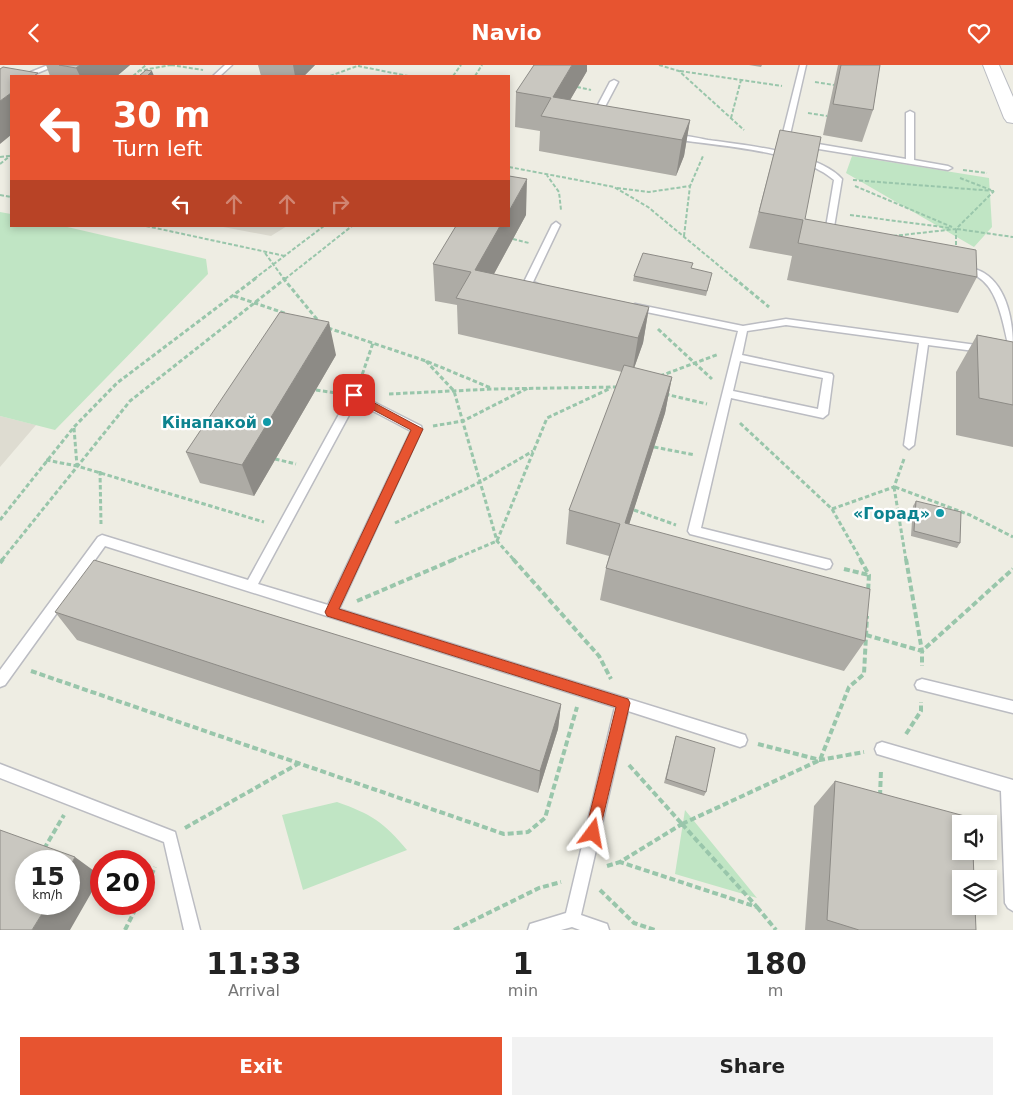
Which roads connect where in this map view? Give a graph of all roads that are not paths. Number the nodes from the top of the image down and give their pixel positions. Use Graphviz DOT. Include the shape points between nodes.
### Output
graph roads {
  1 [pos="54,65"];
  2 [pos="229,65"];
  3 [pos="803,65"];
  4 [pos="991,65"];
  5 [pos="27,75"];
  6 [pos="217,75"];
  7 [pos="614,82"];
  8 [pos="910,113"];
  9 [pos="1013,119"];
  10 [pos="602,126"];
  11 [pos="666,136"];
  12 [pos="910,162"];
  13 [pos="948,168"];
  14 [pos="556,225"];
  15 [pos="835,245"];
  16 [pos="956,267"];
  17 [pos="553,289"];
  18 [pos="629,305"];
  19 [pos="743,329"];
  20 [pos="924,341"];
  21 [pos="1013,345"];
  22 [pos="737,351"];
  23 [pos="1013,353"];
  24 [pos="727,393"];
  25 [pos="909,445"];
  26 [pos="826,564"];
  27 [pos="251,586"];
  28 [pos="332,612"];
  29 [pos="0,681"];
  30 [pos="922,685"];
  31 [pos="623,703"];
  32 [pos="1013,707"];
  33 [pos="740,740"];
  34 [pos="882,749"];
  35 [pos="0,771"];
  36 [pos="1011,786"];
  37 [pos="1013,903"];
  38 [pos="572,919"];
  39 [pos="192,930"];
  40 [pos="536,930"];
  41 [pos="601,930"];
  1 -- 5 [label="lane"];
  2 -- 6 [label="lane"];
  3 -- 12 [label="lane" via="785,141"];
  4 -- 9 [label="main road"];
  7 -- 10 [label="lane" via="593,125"];
  8 -- 12 [label="lane"];
  11 -- 15 [label="lane" via="811,161 827,168 838,179 828,243"];
  12 -- 13 [label="lane"];
  14 -- 17 [label="lane" via="528,284"];
  16 -- 21 [label="lane" via="982,275 998,296"];
  18 -- 19 [label="lane"];
  19 -- 20 [label="lane" via="786,322"];
  19 -- 22 [label="lane"];
  20 -- 23 [label="lane"];
  20 -- 25 [label="lane"];
  22 -- 24 [label="lane"];
  22 -- 24 [label="lane" via="828,376 823,414"];
  24 -- 26 [label="lane" via="694,531"];
  27 -- 28 [label="lane"];
  27 -- 28 [label="lane" via="354,395 417,429"];
  27 -- 29 [label="lane" via="102,540"];
  28 -- 31 [label="lane"];
  30 -- 32 [label="lane"];
  31 -- 33 [label="lane"];
  31 -- 38 [label="lane"];
  34 -- 36 [label="lane"];
  35 -- 39 [label="lane" via="170,837"];
  36 -- 37 [label="lane"];
  38 -- 40 [label="lane"];
  38 -- 41 [label="lane"];
}
